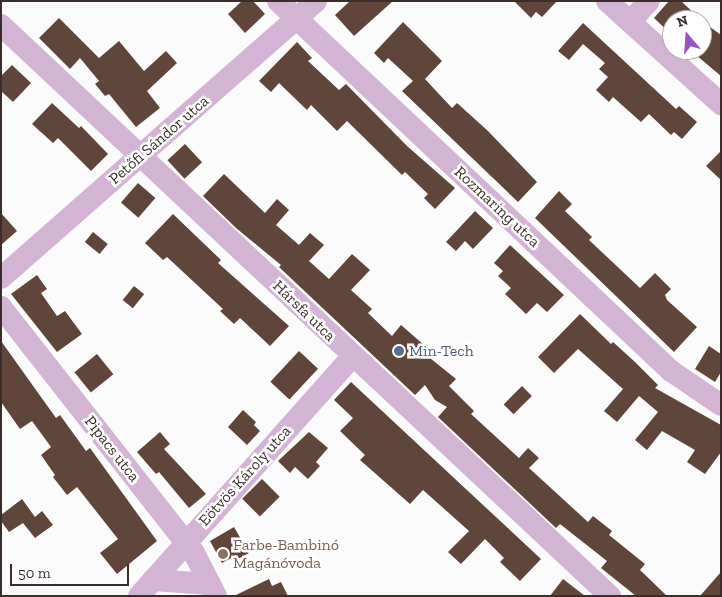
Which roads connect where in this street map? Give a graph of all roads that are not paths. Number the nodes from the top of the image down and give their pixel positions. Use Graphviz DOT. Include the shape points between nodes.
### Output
graph roads {
  1 [pos="278,1"];
  2 [pos="316,1"];
  3 [pos="607,1"];
  4 [pos="649,1"];
  5 [pos="296,19"];
  6 [pos="630,22"];
  7 [pos="1,25"];
  8 [pos="721,104"];
  9 [pos="142,155"];
  10 [pos="1,278"];
  11 [pos="1,307"];
  12 [pos="352,357"];
  13 [pos="721,405"];
  14 [pos="186,543"];
  15 [pos="146,588"];
  16 [pos="213,590"];
  17 [pos="609,596"];
  1 -- 5 [label="street, Rozmaring utca"];
  2 -- 5 [label="street, Petőfi Sándor utca"];
  3 -- 6 [label="street"];
  4 -- 6 [label="street"];
  5 -- 9 [label="street, Petőfi Sándor utca"];
  5 -- 13 [label="street, Rozmaring utca" via="671,371"];
  6 -- 8 [label="street"];
  7 -- 9 [label="street, Hársfa utca"];
  9 -- 10 [label="street, Petőfi Sándor utca"];
  9 -- 12 [label="street, Hársfa utca"];
  11 -- 14 [label="street, Pipacs utca"];
  12 -- 14 [label="street, Eötvös Károly utca"];
  12 -- 17 [label="street, Hársfa utca"];
  14 -- 15 [label="street, Eötvös Károly utca"];
  14 -- 16 [label="street, Pipacs utca"];
  15 -- 16 [label="street"];
}
